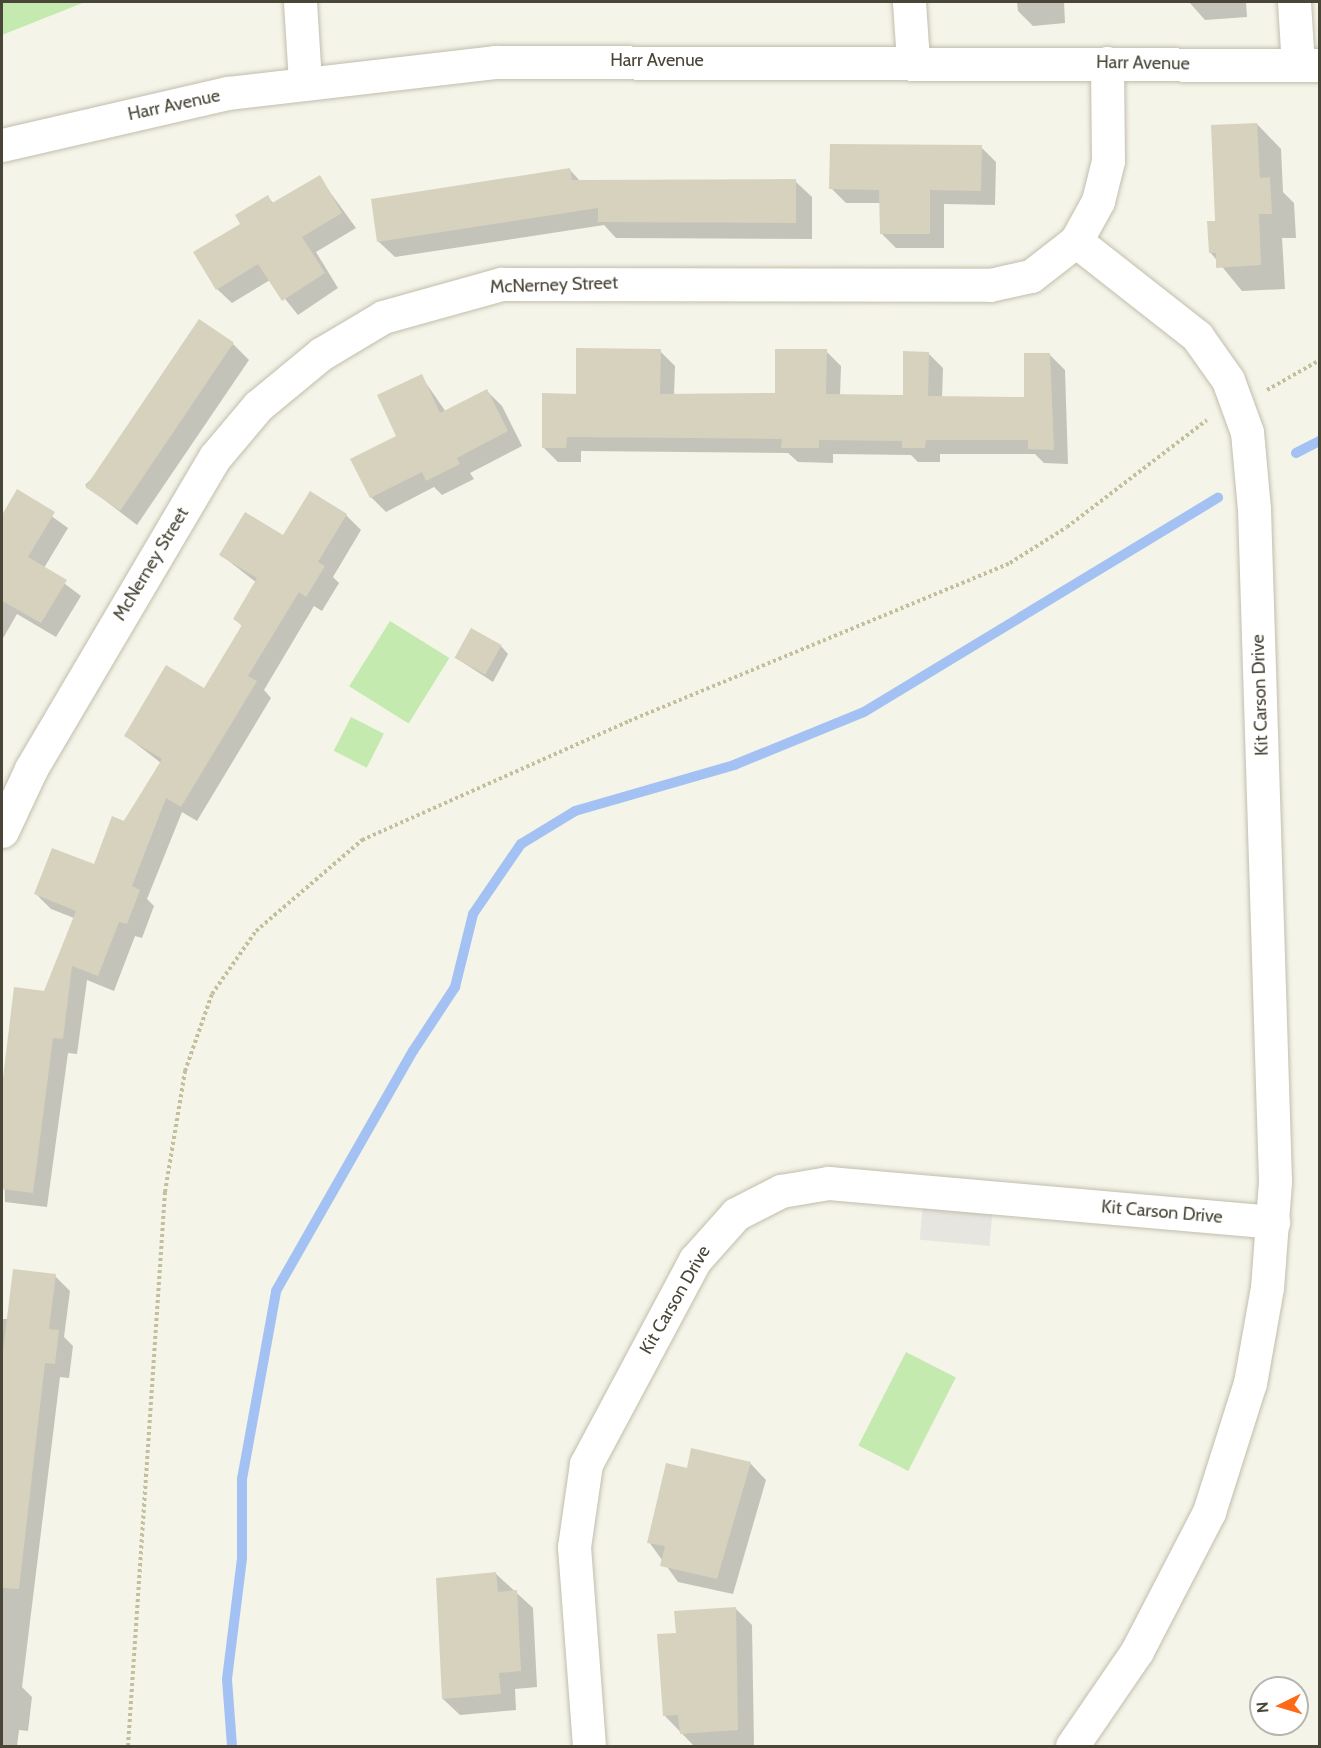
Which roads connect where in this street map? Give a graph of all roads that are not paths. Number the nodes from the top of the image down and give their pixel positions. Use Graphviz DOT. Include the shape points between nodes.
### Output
graph roads {
  1 [pos="300,2"];
  2 [pos="909,2"];
  3 [pos="1294,2"];
  4 [pos="913,60"];
  5 [pos="1107,63"];
  6 [pos="1309,65"];
  7 [pos="305,81"];
  8 [pos="2,145"];
  9 [pos="1077,241"];
  10 [pos="2,831"];
  11 [pos="1273,1222"];
  12 [pos="589,1746"];
  13 [pos="1072,1746"];
  1 -- 7 [label="street"];
  2 -- 4 [label="street"];
  3 -- 6 [label="street"];
  4 -- 5 [label="street, Harr Avenue"];
  4 -- 7 [label="street, Harr Avenue" via="495,62"];
  5 -- 6 [label="street, Harr Avenue"];
  5 -- 9 [label="street, McNerney Street" via="1108,161 1098,201"];
  7 -- 8 [label="street, Harr Avenue" via="228,93"];
  9 -- 10 [label="street, McNerney Street" via="1031,276 990,285 531,282 477,288 382,317 291,375 232,432 31,769"];
  9 -- 11 [label="street, Kit Carson Drive" via="1197,336 1215,357 1238,402 1251,459"];
  11 -- 12 [label="street, Kit Carson Drive" via="828,1183 781,1191 736,1214 695,1260 586,1464 574,1547"];
  11 -- 13 [label="street, Kit Carson Drive" via="1250,1383 1209,1512 1137,1651"];
}
